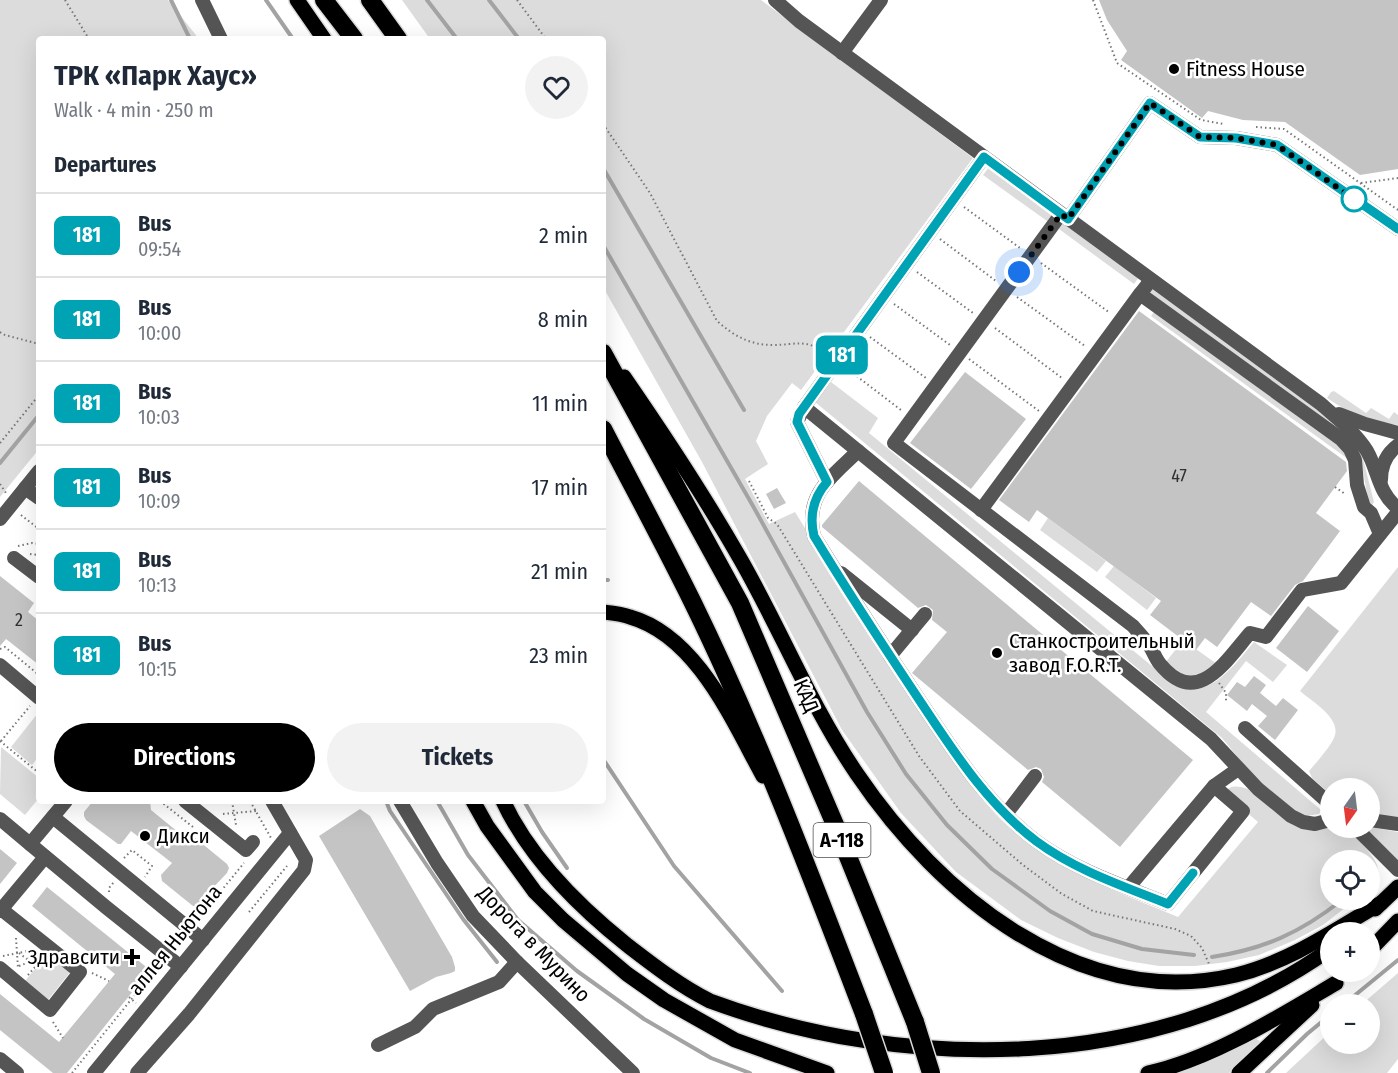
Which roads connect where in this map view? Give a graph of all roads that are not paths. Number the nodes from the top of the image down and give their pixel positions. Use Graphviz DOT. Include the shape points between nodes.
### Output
graph roads {
  1 [pos="202,0"];
  2 [pos="297,0"];
  3 [pos="324,0"];
  4 [pos="370,0"];
  5 [pos="775,0"];
  6 [pos="881,0"];
  7 [pos="220,36"];
  8 [pos="322,36"];
  9 [pos="352,36"];
  10 [pos="396,36"];
  11 [pos="842,53"];
  12 [pos="984,157"];
  13 [pos="1064,216"];
  14 [pos="1398,229"];
  15 [pos="1151,280"];
  16 [pos="1140,294"];
  17 [pos="606,350"];
  18 [pos="606,358"];
  19 [pos="1321,404"];
  20 [pos="804,407"];
  21 [pos="1398,434"];
  22 [pos="606,435"];
  23 [pos="1398,445"];
  24 [pos="858,451"];
  25 [pos="36,475"];
  26 [pos="827,482"];
  27 [pos="25,488"];
  28 [pos="1385,494"];
  29 [pos="36,496"];
  30 [pos="981,510"];
  31 [pos="1371,513"];
  32 [pos="1396,513"];
  33 [pos="0,519"];
  34 [pos="1380,534"];
  35 [pos="14,558"];
  36 [pos="832,565"];
  37 [pos="36,575"];
  38 [pos="606,613"];
  39 [pos="925,614"];
  40 [pos="912,630"];
  41 [pos="890,656"];
  42 [pos="0,665"];
  43 [pos="36,695"];
  44 [pos="1245,728"];
  45 [pos="1238,769"];
  46 [pos="1035,777"];
  47 [pos="1214,786"];
  48 [pos="1320,795"];
  49 [pos="63,804"];
  50 [pos="188,804"];
  51 [pos="274,804"];
  52 [pos="402,804"];
  53 [pos="475,804"];
  54 [pos="505,804"];
  55 [pos="1006,814"];
  56 [pos="53,816"];
  57 [pos="0,819"];
  58 [pos="1380,821"];
  59 [pos="1320,823"];
  60 [pos="1398,824"];
  61 [pos="793,830"];
  62 [pos="290,833"];
  63 [pos="1366,838"];
  64 [pos="253,842"];
  65 [pos="30,844"];
  66 [pos="45,857"];
  67 [pos="1398,870"];
  68 [pos="1398,887"];
  69 [pos="1128,888"];
  70 [pos="1381,903"];
  71 [pos="1,910"];
  72 [pos="1398,921"];
  73 [pos="1360,922"];
  74 [pos="1398,937"];
  75 [pos="203,940"];
  76 [pos="1380,940"];
  77 [pos="1380,949"];
  78 [pos="1320,957"];
  79 [pos="1,962"];
  80 [pos="517,962"];
  81 [pos="181,967"];
  82 [pos="1333,982"];
  83 [pos="1336,982"];
  84 [pos="1160,1042"];
  85 [pos="378,1045"];
  86 [pos="834,1050"];
  87 [pos="864,1058"];
  88 [pos="0,1059"];
  89 [pos="914,1066"];
  90 [pos="889,1068"];
  91 [pos="937,1071"];
  92 [pos="17,1073"];
  93 [pos="94,1073"];
  94 [pos="137,1073"];
  95 [pos="633,1073"];
  96 [pos="827,1073"];
  97 [pos="1148,1073"];
  98 [pos="1239,1073"];
  1 -- 7 [label="street"];
  2 -- 8 [label="main road"];
  3 -- 9 [label="highway"];
  4 -- 10 [label="highway"];
  5 -- 11 [label="street"];
  6 -- 11 [label="street"];
  11 -- 12 [label="street"];
  12 -- 13 [label="street"];
  12 -- 20 [label="street"];
  13 -- 14 [label="street" via="1150,103 1200,137 1277,145"];
  13 -- 15 [label="street"];
  13 -- 30 [label="street" via="894,443"];
  15 -- 16 [label="street"];
  15 -- 19 [label="street"];
  16 -- 30 [label="street"];
  16 -- 31 [label="street" via="1341,439 1355,460 1357,485 1364,507"];
  17 -- 70 [label="main road" via="739,556 805,687 872,796 927,861 993,918 1028,941 1076,963 1137,978 1192,981 1262,967"];
  18 -- 91 [label="highway, КАД / А-118, bridge" via="740,603"];
  19 -- 21 [label="street" via="1349,419"];
  19 -- 28 [label="street" via="1355,434 1369,454"];
  20 -- 24 [label="street"];
  20 -- 26 [label="street" via="797,422"];
  22 -- 61 [label="highway, А-118" via="693,604"];
  23 -- 28 [label="street" via="1383,465 1381,480"];
  24 -- 26 [label="street"];
  24 -- 45 [label="street" via="1211,740"];
  25 -- 27 [label="street"];
  26 -- 36 [label="street" via="814,501 810,520 814,536"];
  27 -- 29 [label="street"];
  27 -- 33 [label="street"];
  28 -- 32 [label="street"];
  30 -- 34 [label="street" via="1133,626 1171,674 1194,683 1215,673 1250,633 1266,637 1302,590 1341,583"];
  31 -- 32 [label="street"];
  31 -- 34 [label="street"];
  32 -- 34 [label="street"];
  35 -- 37 [label="street"];
  36 -- 40 [label="street"];
  36 -- 41 [label="street"];
  38 -- 61 [label="main road" via="631,617 656,628 697,664"];
  39 -- 40 [label="street"];
  40 -- 41 [label="street"];
  41 -- 55 [label="street" via="957,755 991,801"];
  42 -- 43 [label="street"];
  44 -- 48 [label="street"];
  45 -- 47 [label="street"];
  45 -- 59 [label="street" via="1291,816 1303,822"];
  46 -- 55 [label="street"];
  47 -- 69 [label="street"];
  47 -- 69 [label="street" via="1243,811 1168,904"];
  49 -- 56 [label="street"];
  50 -- 64 [label="street" via="246,850"];
  51 -- 62 [label="street"];
  52 -- 80 [label="street, Дорога в Мурино" via="473,916"];
  53 -- 96 [label="main road" via="535,891 562,920 627,974 735,1040"];
  54 -- 86 [label="main road" via="552,875 577,902 641,956 709,1001 786,1035"];
  55 -- 69 [label="street" via="1037,841 1080,867"];
  56 -- 65 [label="street"];
  56 -- 75 [label="street"];
  57 -- 65 [label="street"];
  58 -- 60 [label="street"];
  61 -- 90 [label="highway, А-118, bridge"];
  62 -- 75 [label="street, аллея Ньютона"];
  62 -- 94 [label="street" via="306,860 303,870"];
  63 -- 67 [label="street"];
  65 -- 66 [label="street"];
  66 -- 71 [label="street"];
  66 -- 81 [label="street"];
  68 -- 70 [label="main road"];
  70 -- 73 [label="main road"];
  71 -- 79 [label="street" via="48,951 80,972 50,1010"];
  72 -- 76 [label="main road"];
  74 -- 77 [label="main road"];
  75 -- 81 [label="street, аллея Ньютона"];
  78 -- 84 [label="main road" via="1262,998"];
  80 -- 85 [label="street" via="499,982 433,1009 415,1027"];
  80 -- 95 [label="street, Дорога в Мурино"];
  81 -- 93 [label="street, аллея Ньютона"];
  82 -- 97 [label="main road" via="1262,1027 1167,1069"];
  83 -- 98 [label="main road"];
  87 -- 90 [label="main road"];
  88 -- 92 [label="street"];
  89 -- 91 [label="main road"];
}
